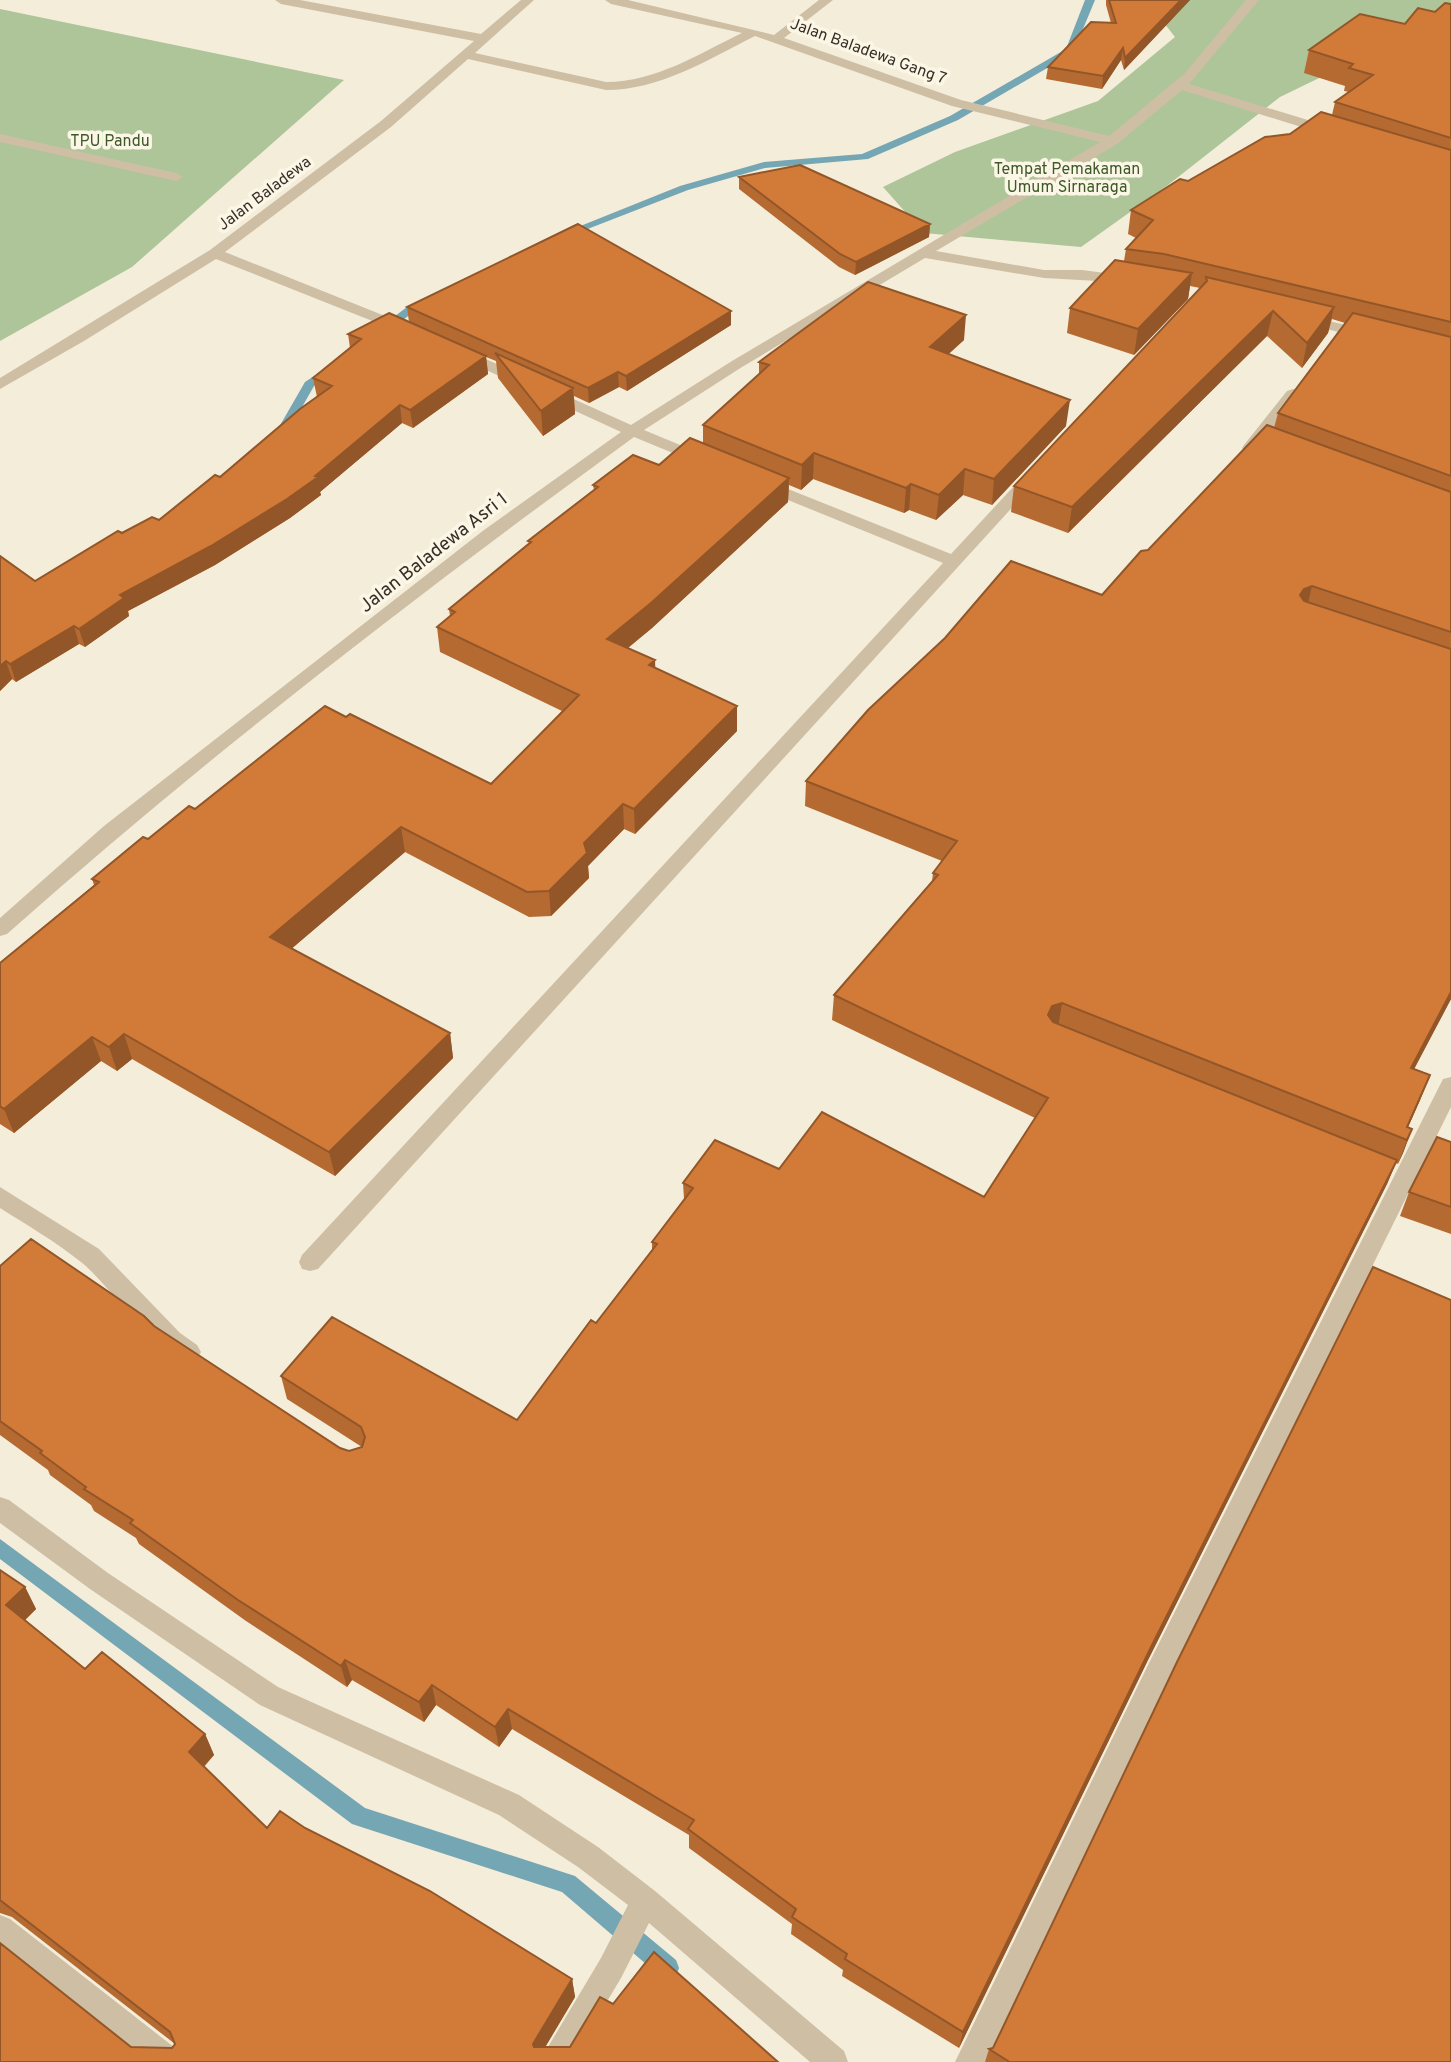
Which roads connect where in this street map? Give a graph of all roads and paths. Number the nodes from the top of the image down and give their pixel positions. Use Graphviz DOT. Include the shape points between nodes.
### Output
graph roads {
  1 [pos="281,0"];
  2 [pos="528,0"];
  3 [pos="611,0"];
  4 [pos="675,0"];
  5 [pos="827,0"];
  6 [pos="1253,0"];
  7 [pos="661,11"];
  8 [pos="754,32"];
  9 [pos="777,38"];
  10 [pos="485,39"];
  11 [pos="467,55"];
  12 [pos="1180,85"];
  13 [pos="1339,135"];
  14 [pos="0,138"];
  15 [pos="1112,141"];
  16 [pos="176,177"];
  17 [pos="215,253"];
  18 [pos="926,254"];
  19 [pos="1148,283"];
  20 [pos="1291,316"];
  21 [pos="424,336"];
  22 [pos="1383,338"];
  23 [pos="448,347"];
  24 [pos="1304,379"];
  25 [pos="0,384"];
  26 [pos="632,432"];
  27 [pos="1239,460"];
  28 [pos="1041,466"];
  29 [pos="721,467"];
  30 [pos="747,478"];
  31 [pos="954,561"];
  32 [pos="0,929"];
  33 [pos="1451,1084"];
  34 [pos="1379,1169"];
  35 [pos="1405,1179"];
  36 [pos="0,1196"];
  37 [pos="310,1262"];
  38 [pos="205,1363"];
  39 [pos="0,1508"];
  40 [pos="639,1914"];
  41 [pos="0,1929"];
  42 [pos="169,2062"];
  43 [pos="554,2062"];
  44 [pos="833,2062"];
  45 [pos="970,2062"];
  1 -- 10 [label="street"];
  2 -- 10 [label="street, Jalan Baladewa"];
  3 -- 7 [label="street, Jalan Baladewa Gang 7"];
  4 -- 7 [label="street"];
  5 -- 9 [label="street"];
  6 -- 12 [label="street, Jalan Baladewa Asri 1"];
  7 -- 8 [label="street, Jalan Baladewa Gang 7"];
  8 -- 9 [label="street, Jalan Baladewa Gang 7"];
  8 -- 11 [label="street" via="648,82 625,88"];
  9 -- 15 [label="street, Jalan Baladewa Gang 7" via="957,103"];
  10 -- 11 [label="street, Jalan Baladewa"];
  11 -- 17 [label="street, Jalan Baladewa" via="386,124"];
  12 -- 13 [label="street"];
  12 -- 15 [label="street, Jalan Baladewa Asri 1"];
  14 -- 16 [label="street"];
  15 -- 18 [label="street, Jalan Baladewa Asri 1"];
  17 -- 21 [label="street"];
  17 -- 25 [label="street, Jalan Baladewa"];
  18 -- 19 [label="street" via="1032,272"];
  18 -- 26 [label="street, Jalan Baladewa Asri 1" via="737,364"];
  20 -- 22 [label="street" via="1339,333"];
  23 -- 26 [label="street"];
  24 -- 27 [label="street" via="1264,443"];
  26 -- 29 [label="street"];
  26 -- 32 [label="street, Jalan Baladewa Asri 1" via="490,534 111,831"];
  28 -- 31 [label="street"];
  30 -- 31 [label="street"];
  31 -- 37 [label="street"];
  33 -- 35 [label="street"];
  34 -- 35 [label="street"];
  35 -- 45 [label="street" via="1370,1274 1158,1672"];
  36 -- 38 [label="street" via="91,1256 172,1340"];
  39 -- 40 [label="street" via="269,1696 509,1805 587,1857"];
  40 -- 43 [label="street"];
  40 -- 44 [label="street"];
  41 -- 42 [label="street"];
}
